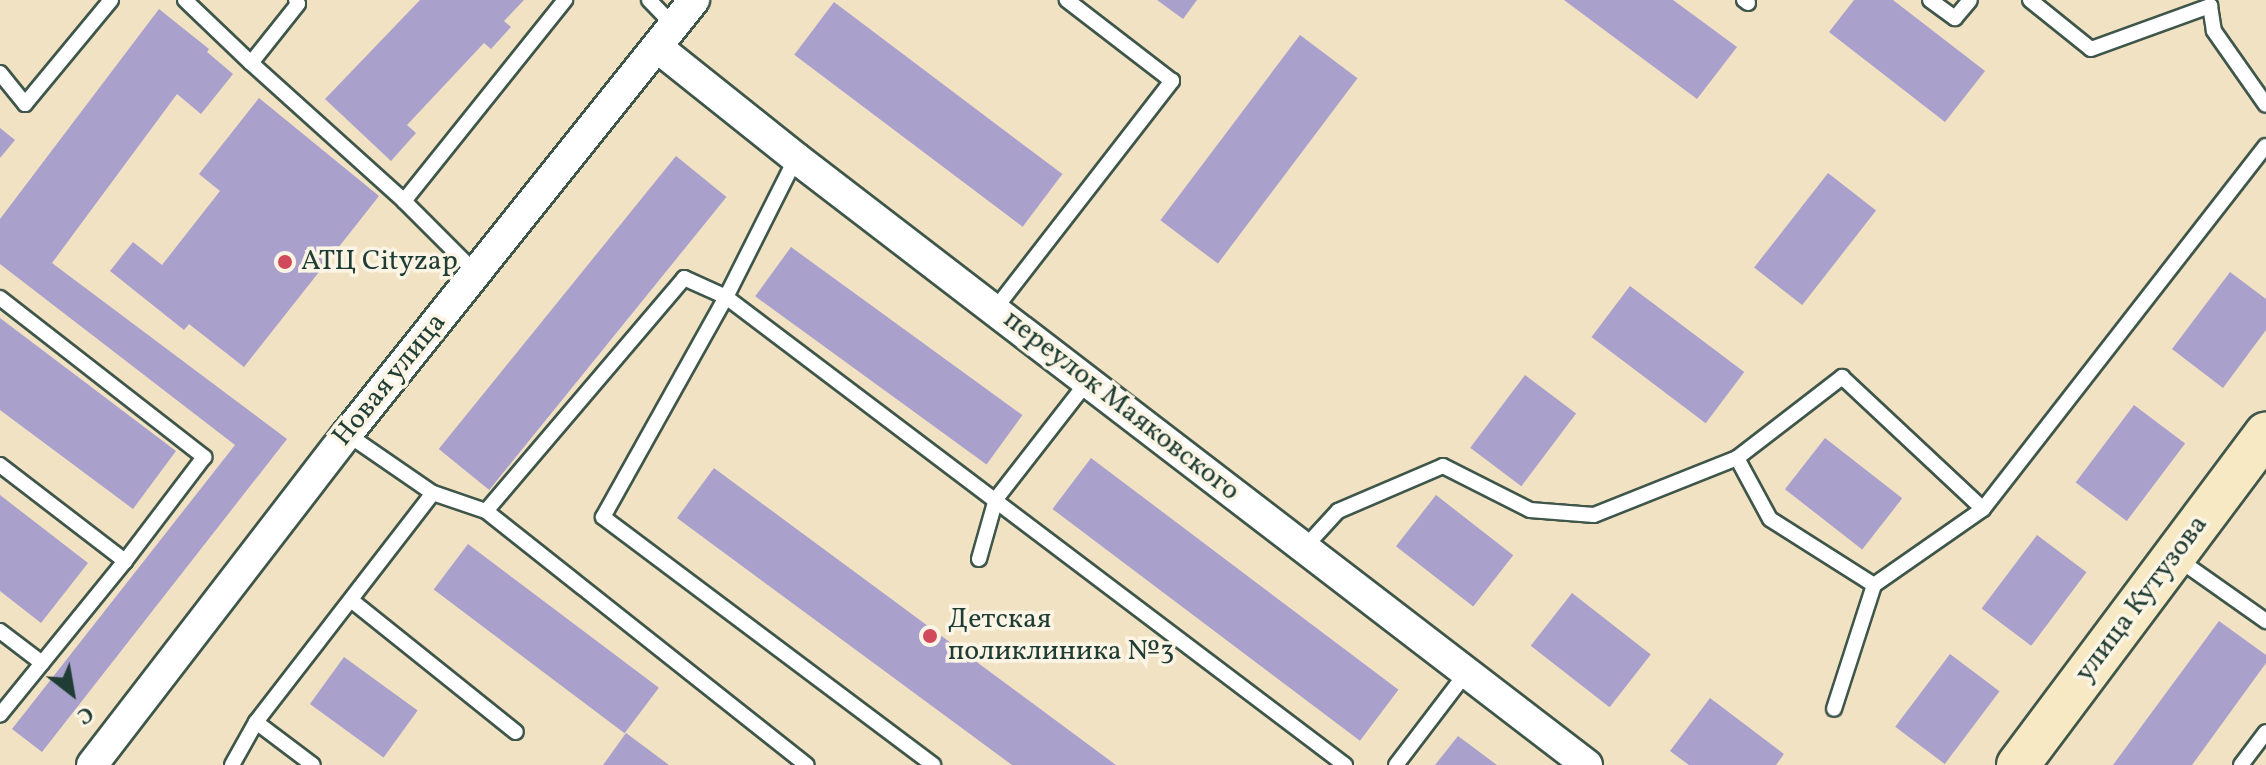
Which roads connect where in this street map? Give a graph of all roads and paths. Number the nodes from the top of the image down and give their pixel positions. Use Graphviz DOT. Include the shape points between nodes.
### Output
graph roads {
  1 [pos="111,0"];
  2 [pos="185,0"];
  3 [pos="296,0"];
  4 [pos="565,0"];
  5 [pos="649,0"];
  6 [pos="694,0"];
  7 [pos="1067,0"];
  8 [pos="1930,0"];
  9 [pos="1970,0"];
  10 [pos="2030,0"];
  11 [pos="665,36"];
  12 [pos="251,63"];
  13 [pos="0,73"];
  14 [pos="2266,105"];
  15 [pos="2266,146"];
  16 [pos="796,158"];
  17 [pos="404,201"];
  18 [pos="476,273"];
  19 [pos="726,297"];
  20 [pos="0,298"];
  21 [pos="995,309"];
  22 [pos="1089,381"];
  23 [pos="347,434"];
  24 [pos="2266,434"];
  25 [pos="1737,458"];
  26 [pos="0,465"];
  27 [pos="433,493"];
  28 [pos="996,499"];
  29 [pos="1983,509"];
  30 [pos="486,511"];
  31 [pos="1305,547"];
  32 [pos="2175,556"];
  33 [pos="979,559"];
  34 [pos="125,561"];
  35 [pos="1874,585"];
  36 [pos="351,600"];
  37 [pos="2266,621"];
  38 [pos="0,631"];
  39 [pos="42,663"];
  40 [pos="1466,673"];
  41 [pos="1834,709"];
  42 [pos="0,715"];
  43 [pos="256,722"];
  44 [pos="516,732"];
  45 [pos="2266,732"];
  46 [pos="92,765"];
  47 [pos="232,765"];
  48 [pos="313,765"];
  49 [pos="807,765"];
  50 [pos="933,765"];
  51 [pos="1345,765"];
  52 [pos="1396,765"];
  53 [pos="1587,765"];
  54 [pos="2018,765"];
  55 [pos="2241,765"];
  1 -- 13 [label="lane" via="25,104"];
  2 -- 12 [label="lane"];
  3 -- 12 [label="lane"];
  4 -- 17 [label="lane"];
  5 -- 11 [label="lane"];
  6 -- 11 [label="street, Новая улица"];
  7 -- 21 [label="lane" via="1172,81"];
  8 -- 9 [label="lane" via="1955,18"];
  10 -- 14 [label="lane" via="2091,49 2210,6 2214,31"];
  11 -- 16 [label="street, переулок Маяковского"];
  11 -- 18 [label="street, Новая улица"];
  12 -- 17 [label="lane"];
  15 -- 29 [label="lane"];
  16 -- 19 [label="lane"];
  16 -- 21 [label="street, переулок Маяковского"];
  17 -- 18 [label="lane"];
  18 -- 23 [label="street, Новая улица"];
  19 -- 28 [label="lane"];
  19 -- 30 [label="lane" via="684,278"];
  19 -- 50 [label="lane" via="603,517"];
  20 -- 34 [label="lane" via="204,457"];
  21 -- 22 [label="street, переулок Маяковского"];
  22 -- 28 [label="lane"];
  22 -- 31 [label="street, переулок Маяковского"];
  23 -- 27 [label="lane"];
  23 -- 46 [label="street, Новая улица"];
  24 -- 32 [label="street, улица Кутузова"];
  25 -- 29 [label="lane" via="1842,377"];
  25 -- 31 [label="lane" via="1594,515 1530,510 1443,466 1338,511"];
  25 -- 35 [label="lane" via="1770,519"];
  26 -- 34 [label="lane"];
  27 -- 30 [label="lane"];
  27 -- 36 [label="lane"];
  28 -- 33 [label="lane"];
  28 -- 51 [label="lane"];
  29 -- 35 [label="lane"];
  30 -- 49 [label="lane"];
  31 -- 40 [label="street, переулок Маяковского"];
  32 -- 37 [label="lane"];
  32 -- 54 [label="street, улица Кутузова"];
  34 -- 39 [label="lane"];
  35 -- 41 [label="lane"];
  36 -- 43 [label="lane"];
  36 -- 44 [label="lane"];
  38 -- 39 [label="lane"];
  39 -- 42 [label="lane"];
  40 -- 52 [label="lane"];
  40 -- 53 [label="street, переулок Маяковского"];
  43 -- 47 [label="lane"];
  43 -- 48 [label="lane"];
  45 -- 55 [label="lane"];
}
